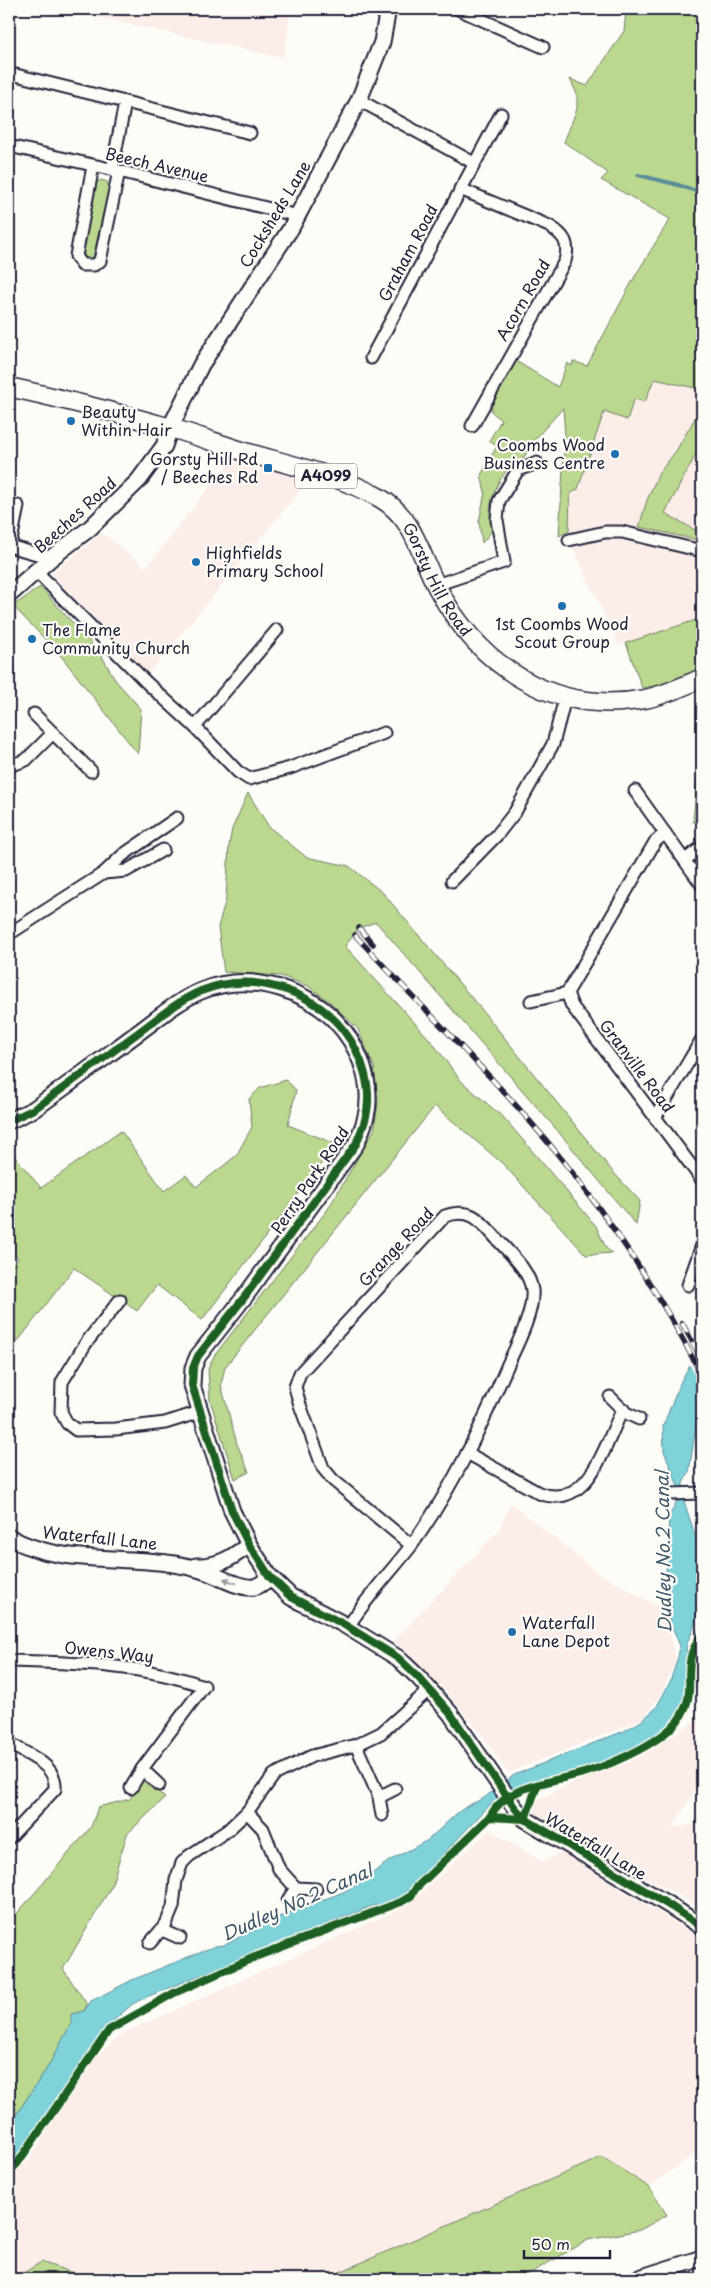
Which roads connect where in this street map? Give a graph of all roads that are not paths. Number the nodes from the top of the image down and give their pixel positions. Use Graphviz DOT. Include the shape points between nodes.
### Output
graph roads {
  1 [pos="388,9"];
  2 [pos="458,9"];
  3 [pos="543,47"];
  4 [pos="16,75"];
  5 [pos="359,100"];
  6 [pos="125,103"];
  7 [pos="501,114"];
  8 [pos="250,133"];
  9 [pos="9,146"];
  10 [pos="474,163"];
  11 [pos="93,166"];
  12 [pos="115,170"];
  13 [pos="460,189"];
  14 [pos="298,216"];
  15 [pos="371,358"];
  16 [pos="9,387"];
  17 [pos="472,426"];
  18 [pos="170,428"];
  19 [pos="537,463"];
  20 [pos="18,506"];
  21 [pos="569,540"];
  22 [pos="10,546"];
  23 [pos="702,551"];
  24 [pos="51,558"];
  25 [pos="37,572"];
  26 [pos="436,585"];
  27 [pos="9,595"];
  28 [pos="277,630"];
  29 [pos="702,678"];
  30 [pos="565,698"];
  31 [pos="34,714"];
  32 [pos="195,727"];
  33 [pos="53,733"];
  34 [pos="384,733"];
  35 [pos="9,766"];
  36 [pos="91,771"];
  37 [pos="635,791"];
  38 [pos="177,818"];
  39 [pos="665,833"];
  40 [pos="702,847"];
  41 [pos="163,850"];
  42 [pos="685,860"];
  43 [pos="104,873"];
  44 [pos="452,881"];
  45 [pos="702,885"];
  46 [pos="9,934"];
  47 [pos="567,993"];
  48 [pos="531,1001"];
  49 [pos="702,1039"];
  50 [pos="655,1118"];
  51 [pos="9,1121"];
  52 [pos="702,1180"];
  53 [pos="702,1245"];
  54 [pos="688,1285"];
  55 [pos="120,1300"];
  56 [pos="610,1397"];
  57 [pos="623,1409"];
  58 [pos="200,1412"];
  59 [pos="639,1419"];
  60 [pos="467,1453"];
  61 [pos="699,1493"];
  62 [pos="670,1494"];
  63 [pos="10,1541"];
  64 [pos="249,1545"];
  65 [pos="411,1545"];
  66 [pos="189,1566"];
  67 [pos="270,1577"];
  68 [pos="348,1627"];
  69 [pos="9,1661"];
  70 [pos="429,1690"];
  71 [pos="9,1742"];
  72 [pos="356,1745"];
  73 [pos="142,1769"];
  74 [pos="159,1785"];
  75 [pos="131,1788"];
  76 [pos="395,1790"];
  77 [pos="379,1798"];
  78 [pos="247,1812"];
  79 [pos="382,1816"];
  80 [pos="9,1838"];
  81 [pos="296,1888"];
  82 [pos="316,1889"];
  83 [pos="288,1900"];
  84 [pos="702,1927"];
  85 [pos="162,1930"];
  86 [pos="180,1938"];
  87 [pos="150,1943"];
  88 [pos="702,2258"];
  89 [pos="636,2279"];
  1 -- 5 [label="street, Cocksheds Lane" via="382,42"];
  2 -- 3 [label="street"];
  4 -- 6 [label="street"];
  5 -- 10 [label="street"];
  5 -- 14 [label="street, Cocksheds Lane"];
  6 -- 8 [label="street"];
  6 -- 12 [label="street"];
  7 -- 10 [label="street, Graham Road"];
  9 -- 11 [label="street, Beech Avenue"];
  10 -- 13 [label="street, Graham Road"];
  11 -- 12 [label="street, Beech Avenue"];
  11 -- 12 [label="street" via="76,256 82,265 94,265 100,261"];
  12 -- 14 [label="street, Beech Avenue"];
  13 -- 15 [label="street, Graham Road"];
  13 -- 17 [label="street, Acorn Road" via="549,226 560,233 568,251"];
  14 -- 18 [label="street, Cocksheds Lane" via="201,365"];
  16 -- 18 [label="main road, A4099"];
  18 -- 24 [label="street, Beeches Road" via="164,446 139,480 90,528"];
  18 -- 26 [label="main road, Gorsty Hill Road / A4099" via="342,482 381,499 410,525"];
  19 -- 26 [label="street" via="518,470 499,501 497,520 504,562"];
  20 -- 22 [label="street"];
  21 -- 23 [label="street" via="605,532 622,532"];
  22 -- 24 [label="street"];
  24 -- 25 [label="street, Beeches Road"];
  25 -- 27 [label="street, Beeches Road"];
  25 -- 32 [label="street"];
  26 -- 30 [label="main road, Gorsty Hill Road / A4099" via="457,621 488,655 511,674"];
  28 -- 32 [label="street"];
  29 -- 30 [label="main road, Gorsty Hill Road / A4099" via="645,699 602,702"];
  30 -- 44 [label="street" via="554,744 515,812"];
  31 -- 33 [label="street"];
  32 -- 34 [label="street" via="249,780"];
  33 -- 35 [label="street" via="26,760"];
  33 -- 36 [label="street"];
  37 -- 39 [label="street"];
  38 -- 43 [label="street" via="123,855"];
  39 -- 42 [label="street"];
  39 -- 47 [label="street" via="655,842"];
  40 -- 42 [label="street"];
  41 -- 43 [label="street" via="126,870"];
  42 -- 45 [label="street"];
  43 -- 46 [label="street"];
  47 -- 48 [label="street"];
  47 -- 50 [label="street, Granville Road" via="572,1006"];
  49 -- 50 [label="street"];
  50 -- 52 [label="street, Granville Road"];
  51 -- 58 [label="street, Perry Park Road" via="34,1110 179,1003 209,988 232,983 258,983 293,993 338,1022 352,1042 361,1061 368,1095 366,1119 356,1144 198,1356 191,1375"];
  53 -- 54 [label="street"];
  55 -- 58 [label="street" via="62,1382 61,1412 67,1423 76,1430 116,1429 165,1423"];
  56 -- 57 [label="street"];
  57 -- 59 [label="street"];
  57 -- 60 [label="street" via="587,1480 564,1496 551,1497 539,1493"];
  58 -- 64 [label="street, Perry Park Road" via="232,1511"];
  60 -- 65 [label="street, Grange Road"];
  60 -- 65 [label="street, Grange Road" via="518,1343 531,1305 532,1290 526,1272 480,1220 466,1213 455,1213 445,1216 300,1373 295,1387 323,1468"];
  61 -- 62 [label="street"];
  63 -- 66 [label="street, Waterfall Lane" via="48,1553"];
  64 -- 66 [label="street, Waterfall Lane" via="226,1562 209,1567"];
  64 -- 67 [label="street, Perry Park Road"];
  65 -- 68 [label="street, Grange Road"];
  67 -- 66 [label="street, Waterfall Lane, one-way" via="260,1585 245,1586"];
  67 -- 68 [label="street, Waterfall Lane" via="291,1597"];
  68 -- 70 [label="street, Waterfall Lane" via="398,1658"];
  69 -- 73 [label="street, Owens Way" via="102,1664 180,1678 204,1686"];
  70 -- 72 [label="street" via="380,1733"];
  70 -- 84 [label="street, Waterfall Lane" via="450,1713 515,1808 533,1824"];
  71 -- 80 [label="street" via="49,1768 56,1783 55,1789"];
  72 -- 77 [label="street"];
  72 -- 78 [label="street" via="312,1756 274,1775"];
  73 -- 74 [label="street"];
  73 -- 75 [label="street"];
  76 -- 77 [label="street"];
  77 -- 79 [label="street"];
  78 -- 81 [label="street" via="263,1829 279,1869"];
  78 -- 85 [label="street" via="218,1839 182,1863 173,1907"];
  81 -- 82 [label="street"];
  81 -- 83 [label="street"];
  85 -- 86 [label="street"];
  85 -- 87 [label="street"];
  88 -- 89 [label="street"];
}
